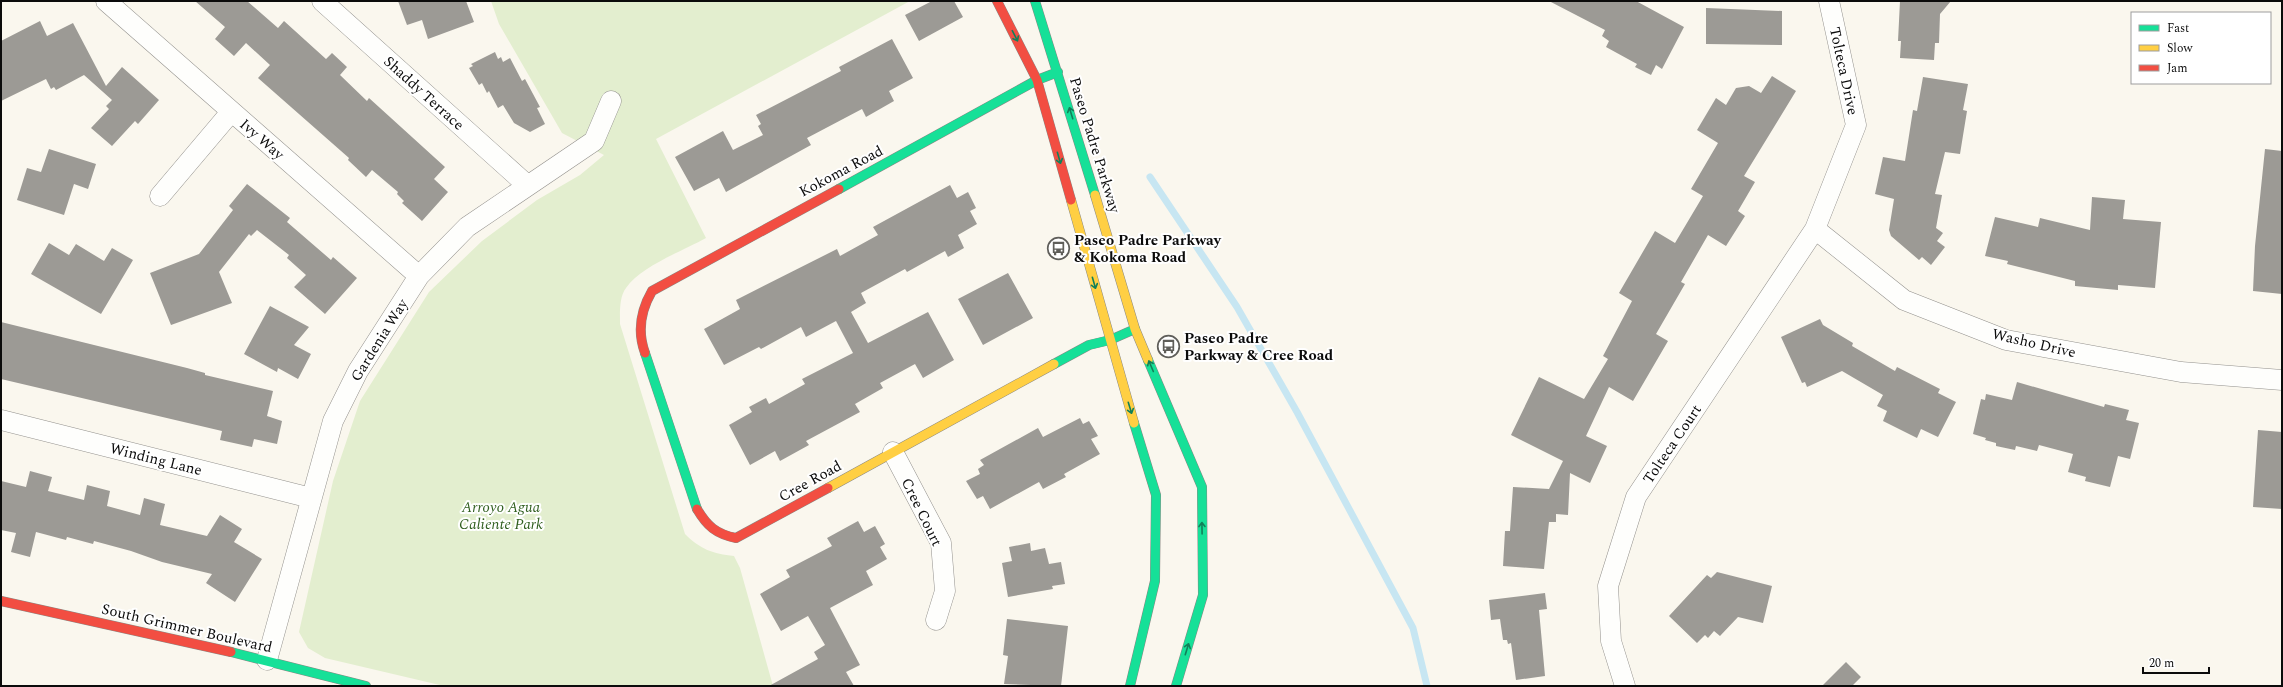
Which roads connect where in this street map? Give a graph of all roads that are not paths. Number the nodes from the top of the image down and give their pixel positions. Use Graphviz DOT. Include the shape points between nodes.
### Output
graph roads {
  1 [pos="106,1"];
  2 [pos="322,1"];
  3 [pos="997,1"];
  4 [pos="1035,1"];
  5 [pos="1828,1"];
  6 [pos="1058,72"];
  7 [pos="1037,80"];
  8 [pos="611,101"];
  9 [pos="231,112"];
  10 [pos="527,185"];
  11 [pos="160,196"];
  12 [pos="1815,229"];
  13 [pos="419,276"];
  14 [pos="643,304"];
  15 [pos="1135,329"];
  16 [pos="1110,340"];
  17 [pos="2282,380"];
  18 [pos="1,420"];
  19 [pos="893,452"];
  20 [pos="311,498"];
  21 [pos="1,601"];
  22 [pos="936,620"];
  23 [pos="267,660"];
  24 [pos="366,686"];
  25 [pos="1130,686"];
  26 [pos="1176,686"];
  27 [pos="1625,686"];
  1 -- 9 [label="street, Ivy Way"];
  2 -- 10 [label="street, Shaddy Terrace"];
  3 -- 7 [label="street, one-way"];
  4 -- 6 [label="street, Paseo Padre Parkway"];
  5 -- 12 [label="street, Tolteca Drive" via="1856,125"];
  6 -- 7 [label="street, Kokoma Road"];
  15 -- 6 [label="street, Paseo Padre Parkway, one-way"];
  7 -- 14 [label="street, Kokoma Road" via="669,280 652,291"];
  7 -- 16 [label="street, one-way"];
  8 -- 10 [label="street, Gardenia Way" via="594,141"];
  9 -- 11 [label="street"];
  9 -- 13 [label="street, Ivy Way"];
  10 -- 13 [label="street, Gardenia Way" via="467,227"];
  12 -- 17 [label="street, Washo Drive" via="1904,300 2006,340 2181,372"];
  12 -- 27 [label="street, Tolteca Court" via="1636,497 1608,586 1611,640"];
  13 -- 20 [label="street, Gardenia Way" via="358,371 333,420"];
  14 -- 19 [label="street, Cree Road" via="640,321 642,345 695,505 708,528 719,535 736,538"];
  15 -- 16 [label="street, Cree Road"];
  26 -- 15 [label="street, Paseo Padre Parkway, one-way" via="1203,594 1202,487"];
  16 -- 19 [label="street, Cree Road" via="1089,345"];
  16 -- 25 [label="street, one-way" via="1156,495 1155,581"];
  18 -- 20 [label="street, Winding Lane"];
  19 -- 22 [label="street, Cree Court" via="941,543 945,591"];
  20 -- 23 [label="street, Gardenia Way"];
  21 -- 23 [label="street, South Grimmer Boulevard"];
  23 -- 24 [label="street, South Grimmer Boulevard"];
}
